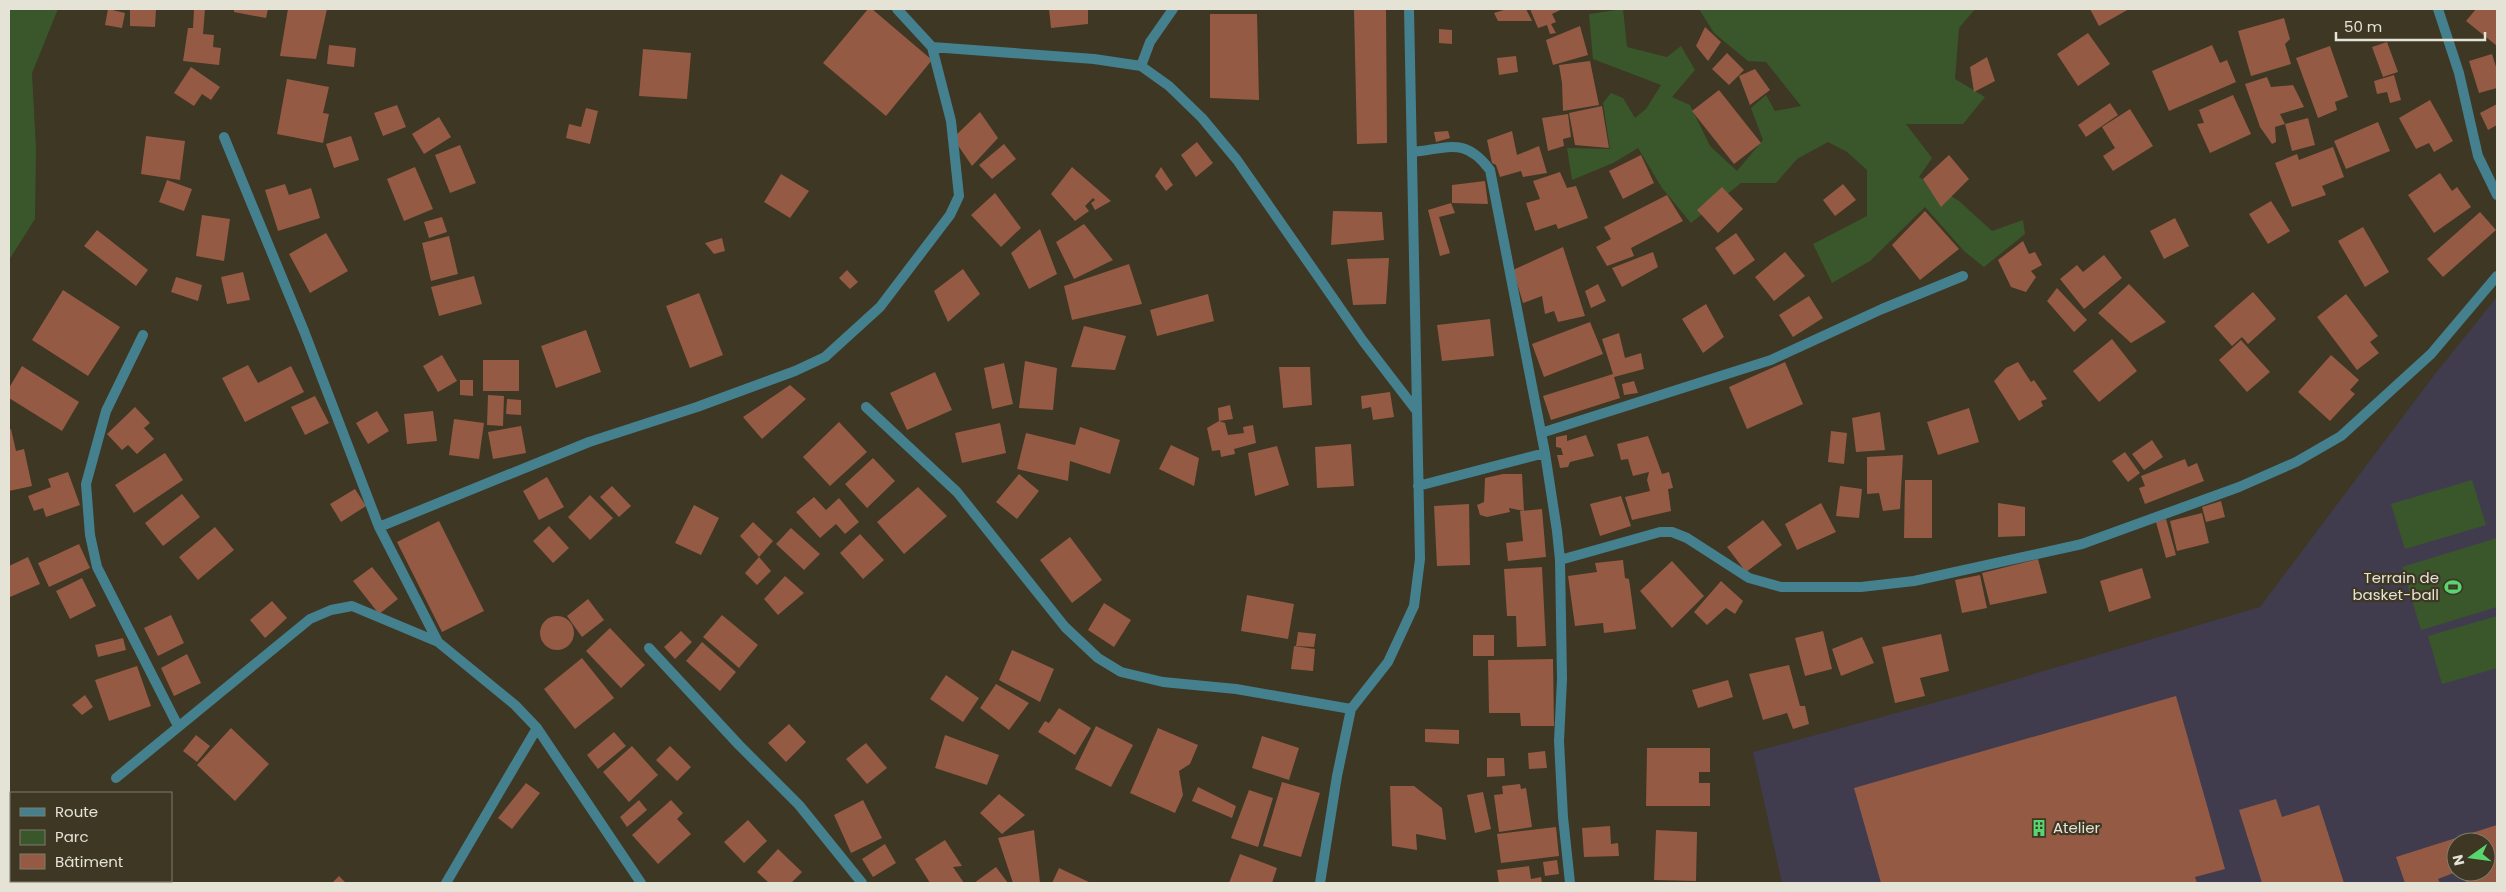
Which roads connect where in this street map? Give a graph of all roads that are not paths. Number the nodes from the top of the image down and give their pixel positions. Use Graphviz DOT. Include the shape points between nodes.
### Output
graph roads {
  1 [pos="896,9"];
  2 [pos="1173,9"];
  3 [pos="1409,9"];
  4 [pos="2438,9"];
  5 [pos="932,47"];
  6 [pos="1141,66"];
  7 [pos="224,137"];
  8 [pos="1412,152"];
  9 [pos="2497,195"];
  10 [pos="1963,276"];
  11 [pos="2497,276"];
  12 [pos="143,335"];
  13 [pos="866,406"];
  14 [pos="1416,410"];
  15 [pos="1541,433"];
  16 [pos="1545,452"];
  17 [pos="1418,486"];
  18 [pos="379,527"];
  19 [pos="1560,560"];
  20 [pos="438,642"];
  21 [pos="649,648"];
  22 [pos="1352,709"];
  23 [pos="178,726"];
  24 [pos="538,728"];
  25 [pos="116,778"];
  26 [pos="446,883"];
  27 [pos="641,883"];
  28 [pos="862,883"];
  29 [pos="1320,883"];
  30 [pos="1570,883"];
  1 -- 5 [label="street"];
  2 -- 6 [label="street" via="1150,42"];
  3 -- 8 [label="street"];
  4 -- 9 [label="street" via="2459,73 2478,156"];
  5 -- 6 [label="street" via="1094,59"];
  5 -- 18 [label="street" via="951,121 959,196 950,215 880,307 825,357 698,407 589,442"];
  6 -- 14 [label="street" via="1169,86 1202,118 1237,160 1362,341"];
  7 -- 18 [label="street" via="304,331"];
  8 -- 14 [label="street"];
  8 -- 15 [label="street" via="1466,147 1479,155 1490,170"];
  10 -- 15 [label="street" via="1771,360"];
  11 -- 19 [label="street" via="2431,354 2341,436 2296,462 2239,487 2082,544 1914,581 1861,587 1781,587 1749,578 1687,538 1672,532 1660,532"];
  12 -- 23 [label="street" via="106,411 86,484 90,535 97,567"];
  13 -- 22 [label="street" via="958,492 1065,627 1098,658 1122,672 1163,682 1236,689"];
  14 -- 17 [label="street"];
  15 -- 16 [label="street"];
  16 -- 17 [label="street"];
  16 -- 19 [label="street"];
  17 -- 22 [label="street" via="1420,559 1414,606 1388,662"];
  18 -- 20 [label="street"];
  19 -- 30 [label="street" via="1562,679 1559,741 1562,817"];
  20 -- 23 [label="street" via="352,606 331,610 310,619"];
  20 -- 24 [label="street"];
  21 -- 28 [label="street" via="799,805"];
  22 -- 29 [label="street" via="1337,776"];
  23 -- 25 [label="street"];
  24 -- 26 [label="street"];
  24 -- 27 [label="street"];
}
